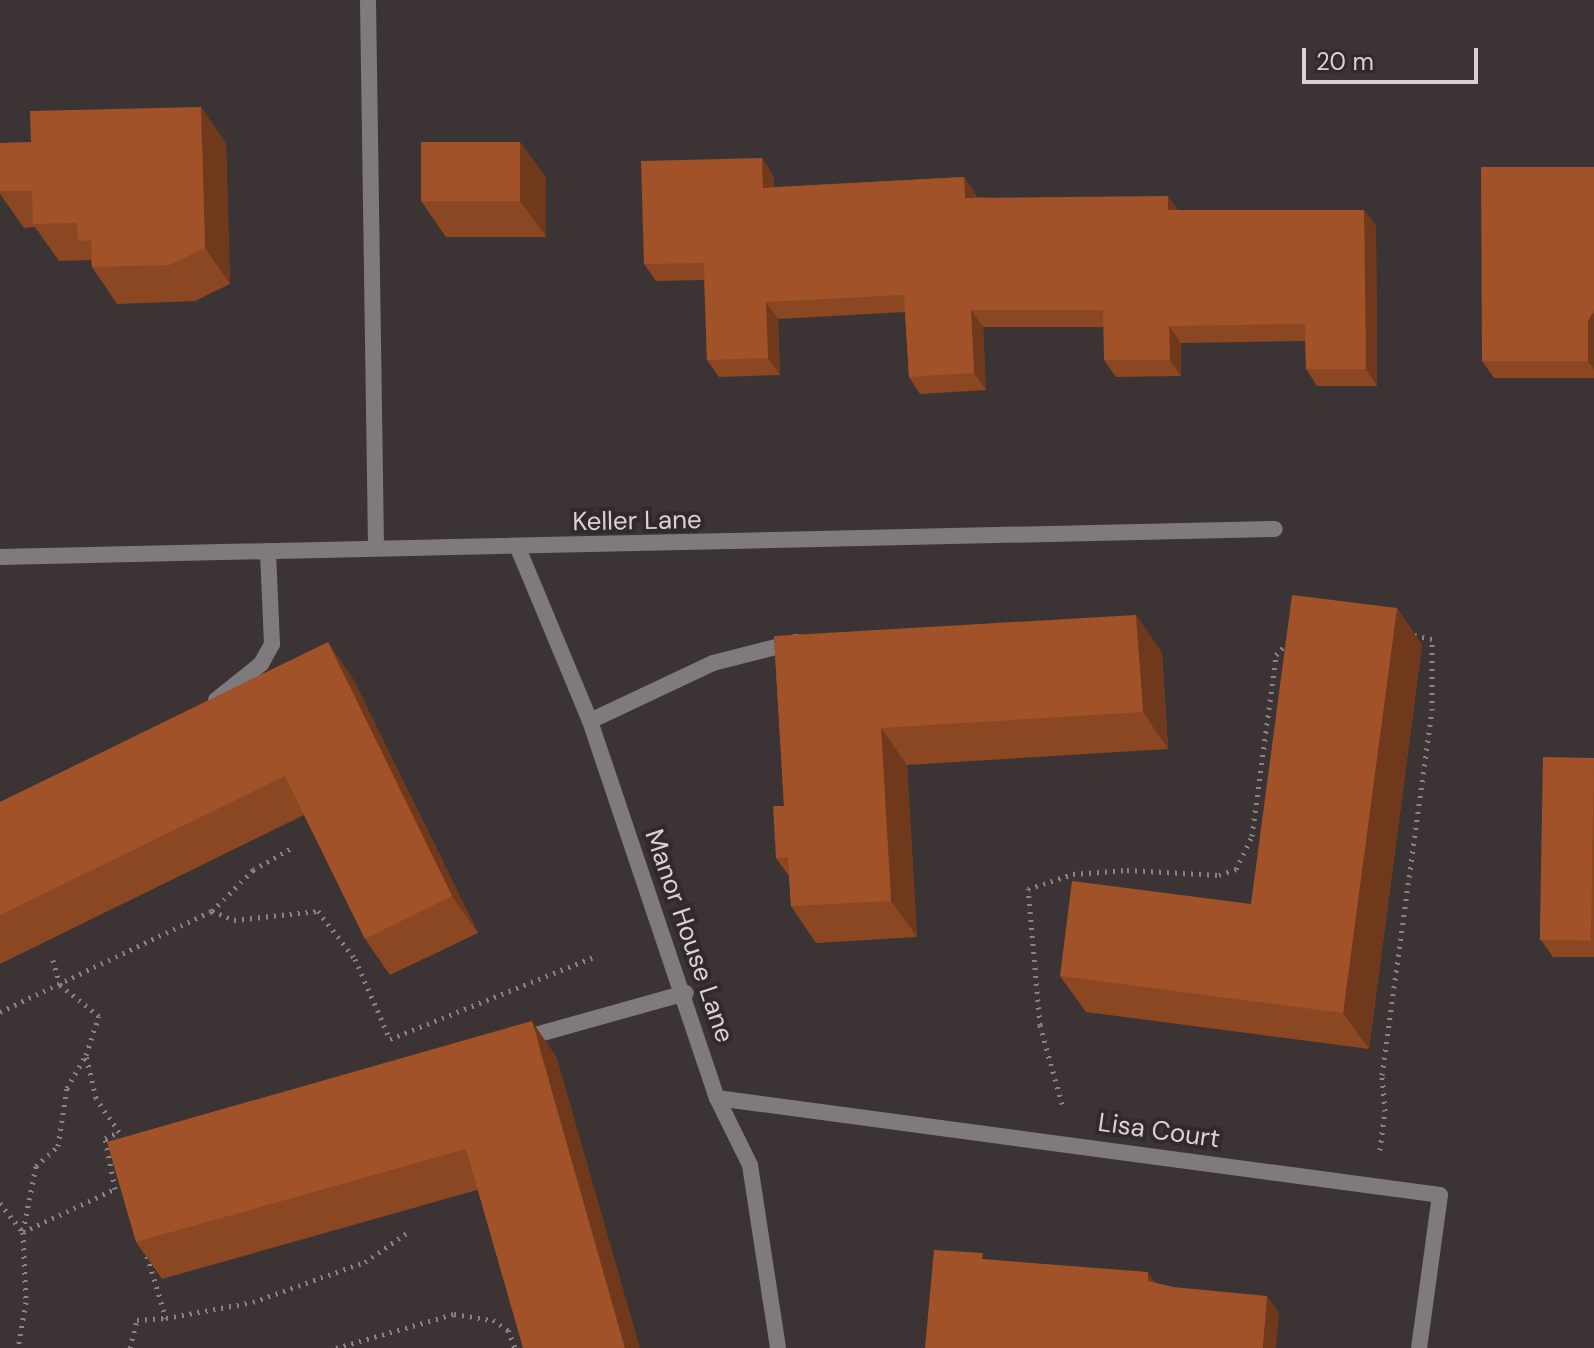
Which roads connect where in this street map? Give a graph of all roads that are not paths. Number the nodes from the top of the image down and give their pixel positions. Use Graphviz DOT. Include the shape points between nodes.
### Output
graph roads {
  1 [pos="368,0"];
  2 [pos="1275,529"];
  3 [pos="376,548"];
  4 [pos="518,548"];
  5 [pos="268,551"];
  6 [pos="0,557"];
  7 [pos="820,640"];
  8 [pos="197,709"];
  9 [pos="590,721"];
  10 [pos="686,993"];
  11 [pos="500,1044"];
  12 [pos="717,1098"];
  13 [pos="778,1348"];
  14 [pos="1419,1348"];
  1 -- 3 [label="street"];
  2 -- 4 [label="street, Keller Lane"];
  3 -- 4 [label="street, Keller Lane"];
  3 -- 5 [label="street, Keller Lane"];
  4 -- 9 [label="street, Manor House Lane"];
  5 -- 6 [label="street, Keller Lane"];
  5 -- 8 [label="street" via="272,644 261,664 225,696"];
  7 -- 9 [label="street" via="788,642 713,663"];
  9 -- 10 [label="street, Manor House Lane"];
  10 -- 11 [label="street"];
  10 -- 12 [label="street, Manor House Lane"];
  12 -- 13 [label="street, Manor House Lane" via="750,1165"];
  12 -- 14 [label="street, Lisa Court" via="1440,1195"];
}
